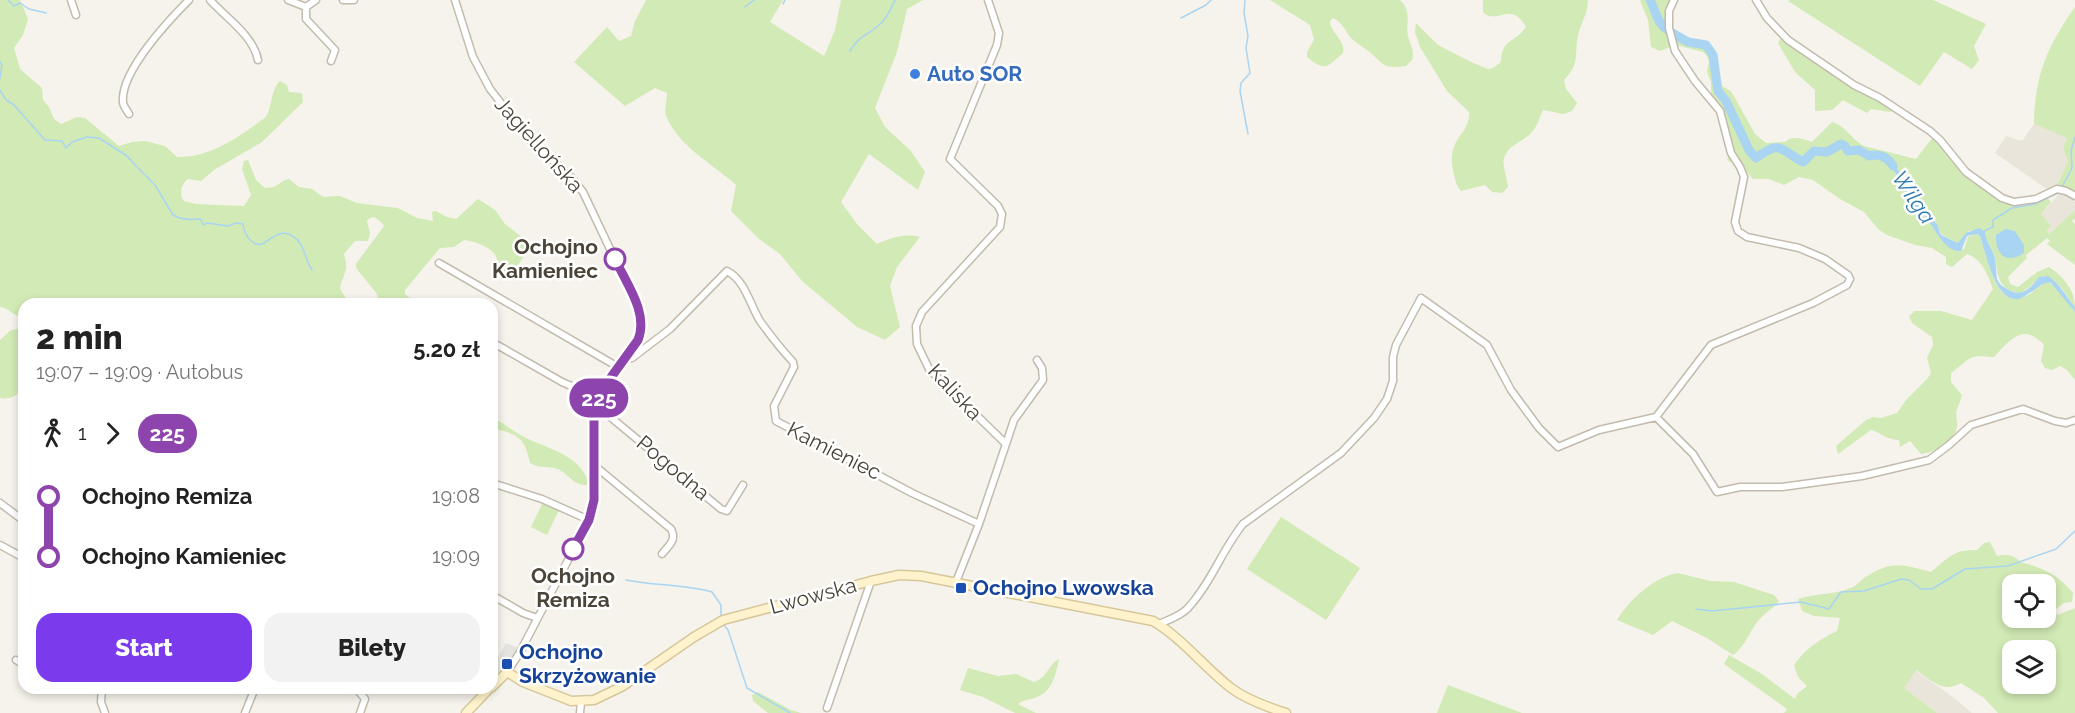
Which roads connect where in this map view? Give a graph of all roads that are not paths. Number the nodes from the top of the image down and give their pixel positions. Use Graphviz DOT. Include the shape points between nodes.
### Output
graph roads {
  1 [pos="71,0"];
  2 [pos="189,0"];
  3 [pos="210,0"];
  4 [pos="288,0"];
  5 [pos="316,0"];
  6 [pos="344,0"];
  7 [pos="354,0"];
  8 [pos="455,0"];
  9 [pos="988,0"];
  10 [pos="1674,0"];
  11 [pos="1756,0"];
  12 [pos="306,7"];
  13 [pos="76,15"];
  14 [pos="258,60"];
  15 [pos="331,61"];
  16 [pos="129,114"];
  17 [pos="2075,196"];
  18 [pos="439,264"];
  19 [pos="498,345"];
  20 [pos="625,357"];
  21 [pos="1036,360"];
  22 [pos="618,367"];
  23 [pos="598,401"];
  24 [pos="1656,417"];
  25 [pos="2075,420"];
  26 [pos="1006,444"];
  27 [pos="595,466"];
  28 [pos="498,485"];
  29 [pos="743,485"];
  30 [pos="0,503"];
  31 [pos="18,516"];
  32 [pos="589,520"];
  33 [pos="979,524"];
  34 [pos="0,545"];
  35 [pos="662,554"];
  36 [pos="18,555"];
  37 [pos="871,580"];
  38 [pos="956,582"];
  39 [pos="498,598"];
  40 [pos="537,618"];
  41 [pos="1159,624"];
  42 [pos="507,672"];
  43 [pos="498,676"];
  44 [pos="102,694"];
  45 [pos="253,694"];
  46 [pos="361,694"];
  47 [pos="485,694"];
  48 [pos="581,702"];
  49 [pos="827,708"];
  50 [pos="105,713"];
  51 [pos="245,713"];
  52 [pos="360,713"];
  53 [pos="466,713"];
  54 [pos="580,713"];
  55 [pos="1286,713"];
  1 -- 13 [label="street"];
  2 -- 16 [label="street" via="159,32 125,84 123,104"];
  3 -- 14 [label="street" via="246,37"];
  4 -- 12 [label="street"];
  5 -- 12 [label="street"];
  6 -- 7 [label="street"];
  8 -- 20 [label="street, Jagiellońska" via="473,57 490,89 530,140 583,192 642,320 638,340"];
  9 -- 26 [label="street, Kaliska" via="999,33 997,45 950,159 999,208 1001,222 922,312 916,326 917,344 929,369"];
  10 -- 24 [label="street" via="1669,10 1669,31 1675,51 1720,111 1731,153 1744,177 1738,231 1825,259 1850,279 1847,285 1813,303 1711,345"];
  11 -- 17 [label="street" via="1788,40 1930,131 1966,172 2002,198 2014,202 2036,199 2057,189"];
  12 -- 15 [label="street" via="306,19 335,50"];
  18 -- 22 [label="street"];
  19 -- 23 [label="street"];
  20 -- 22 [label="street, Jagiellońska"];
  20 -- 33 [label="street, Kamieniec" via="632,358 656,341 727,272 733,274 760,321 793,362 774,406 776,421"];
  21 -- 26 [label="street" via="1042,368 1043,380 1014,420"];
  22 -- 23 [label="street, Jagiellońska"];
  23 -- 27 [label="street, Jagiellońska" via="592,435"];
  23 -- 29 [label="street, Pogodna" via="727,511"];
  24 -- 25 [label="street" via="1693,454 1717,492 1862,476 1929,460 1971,425 2023,409 2055,421"];
  24 -- 41 [label="street" via="1599,430 1558,447 1511,390 1487,345 1421,298 1396,345 1393,381 1374,418 1341,453 1243,524 1187,609"];
  26 -- 33 [label="street"];
  27 -- 32 [label="street, Jagiellońska"];
  27 -- 35 [label="street" via="671,529 674,540"];
  28 -- 32 [label="street"];
  30 -- 31 [label="street"];
  32 -- 40 [label="street, Jagiellońska"];
  33 -- 38 [label="street"];
  34 -- 36 [label="street"];
  37 -- 38 [label="street, Lwowska" via="902,575"];
  37 -- 48 [label="street, Lwowska" via="723,620 614,692"];
  37 -- 49 [label="street"];
  38 -- 41 [label="street, Lwowska" via="1145,618"];
  39 -- 40 [label="street"];
  40 -- 42 [label="street, Jagiellońska"];
  41 -- 55 [label="street, Lwowska" via="1233,689"];
  42 -- 43 [label="street, Jagiellońska"];
  42 -- 48 [label="street" via="523,682"];
  44 -- 50 [label="street"];
  45 -- 51 [label="street"];
  46 -- 52 [label="street" via="365,699"];
  47 -- 53 [label="street, Jagiellońska"];
  48 -- 54 [label="street"];
}
